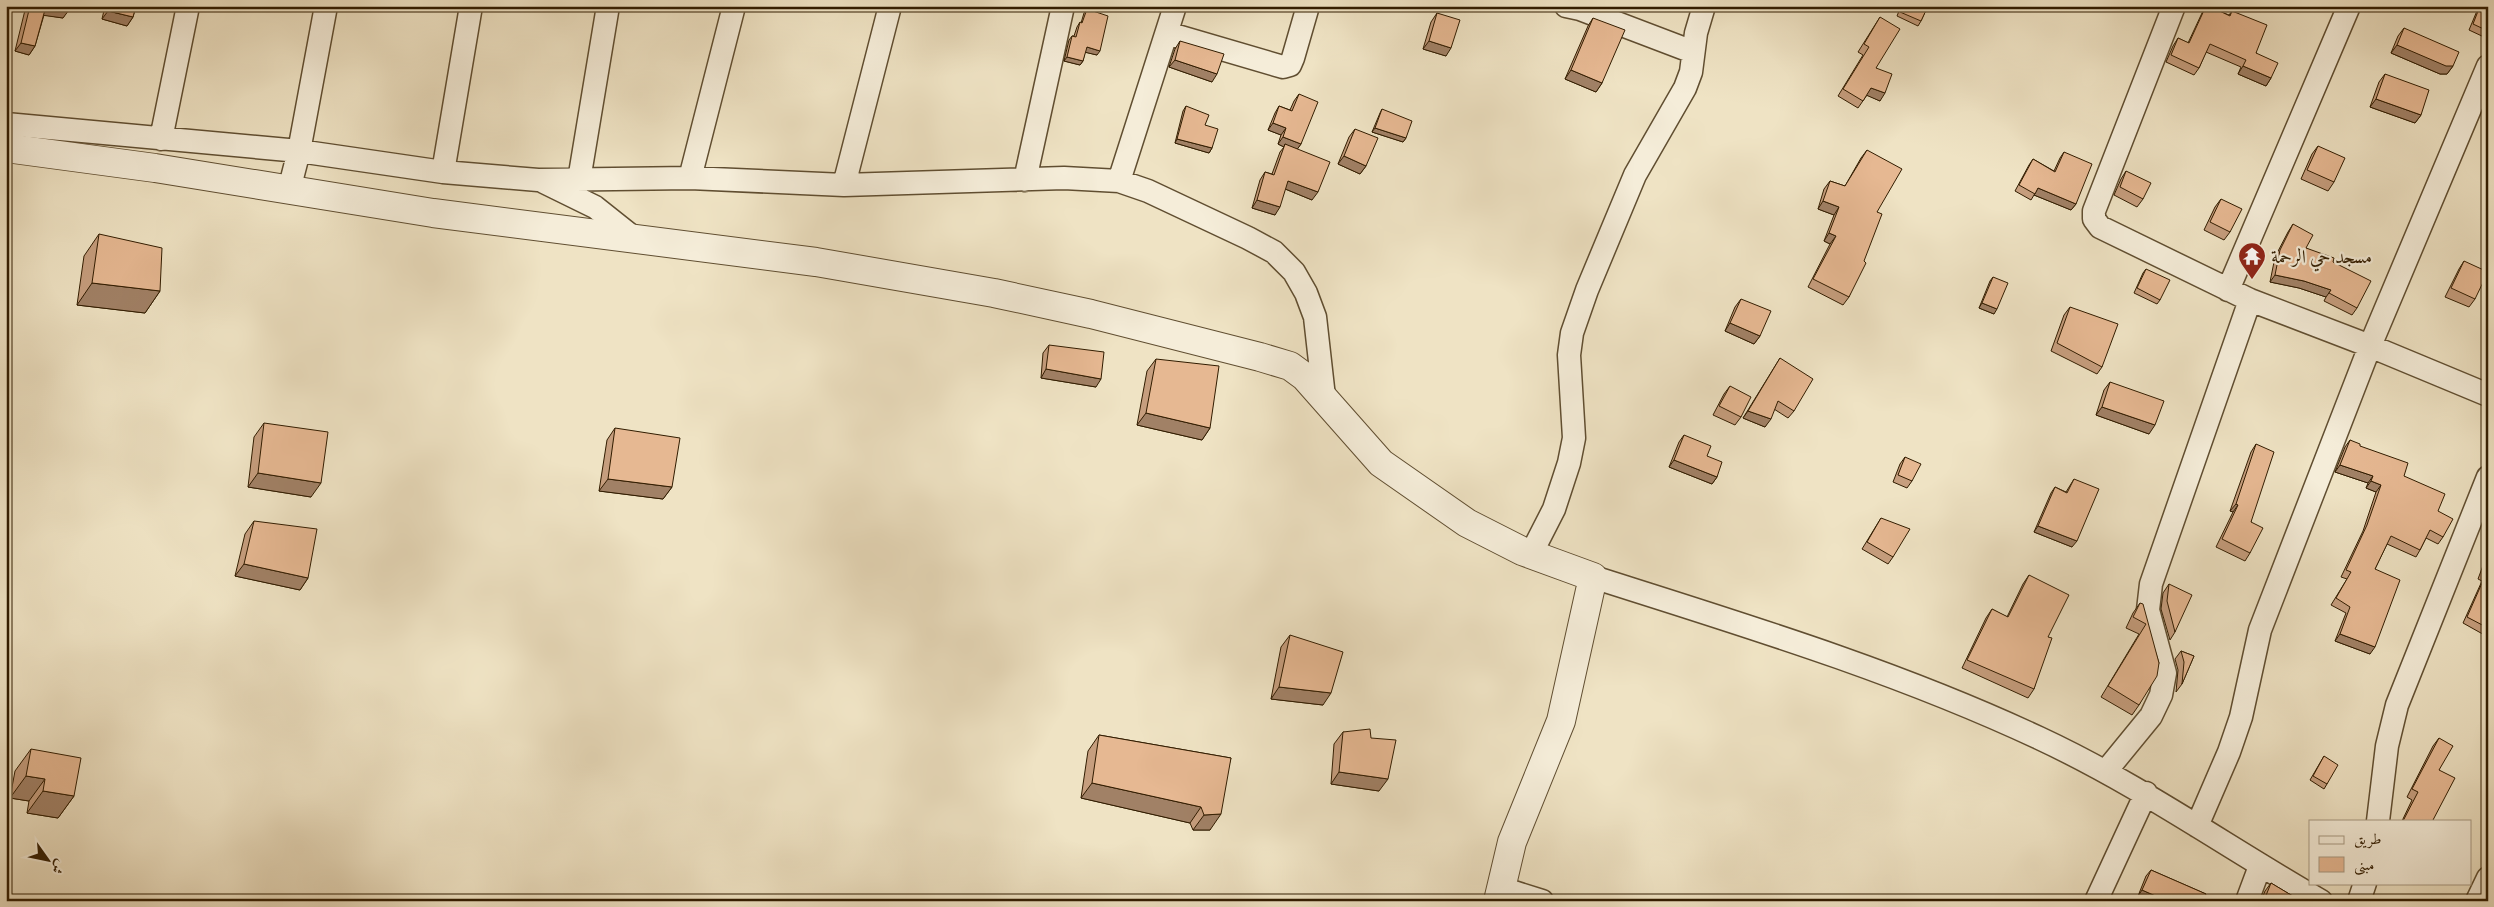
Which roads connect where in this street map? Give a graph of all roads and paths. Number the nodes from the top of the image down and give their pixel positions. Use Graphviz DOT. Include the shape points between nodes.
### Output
graph roads {
  1 [pos="188,6"];
  2 [pos="326,6"];
  3 [pos="471,6"];
  4 [pos="608,6"];
  5 [pos="734,6"];
  6 [pos="890,6"];
  7 [pos="1063,6"];
  8 [pos="1175,6"];
  9 [pos="1308,6"];
  10 [pos="1704,6"];
  11 [pos="2174,6"];
  12 [pos="2349,6"];
  13 [pos="1576,7"];
  14 [pos="1167,33"];
  15 [pos="1693,52"];
  16 [pos="2488,66"];
  17 [pos="6,124"];
  18 [pos="161,139"];
  19 [pos="6,148"];
  20 [pos="299,150"];
  21 [pos="443,172"];
  22 [pos="690,178"];
  23 [pos="538,180"];
  24 [pos="580,180"];
  25 [pos="1025,180"];
  26 [pos="1119,181"];
  27 [pos="844,185"];
  28 [pos="289,190"];
  29 [pos="634,238"];
  30 [pos="2228,290"];
  31 [pos="2250,300"];
  32 [pos="2370,346"];
  33 [pos="2488,395"];
  34 [pos="1324,397"];
  35 [pos="2488,477"];
  36 [pos="1531,554"];
  37 [pos="1593,577"];
  38 [pos="2106,771"];
  39 [pos="2146,793"];
  40 [pos="2378,820"];
  41 [pos="2198,826"];
  42 [pos="2260,866"];
  43 [pos="2488,878"];
  44 [pos="2365,884"];
  45 [pos="1499,894"];
  46 [pos="1542,901"];
  47 [pos="2096,901"];
  48 [pos="2247,901"];
  49 [pos="2321,901"];
  50 [pos="2359,901"];
  51 [pos="2477,901"];
  1 -- 18 [label="street"];
  2 -- 20 [label="street"];
  3 -- 21 [label="street"];
  4 -- 24 [label="street"];
  5 -- 22 [label="street"];
  6 -- 27 [label="street"];
  7 -- 25 [label="street"];
  8 -- 14 [label="street"];
  9 -- 14 [label="street" via="1293,58 1290,65 1284,67"];
  10 -- 15 [label="street"];
  11 -- 30 [label="street" via="2094,211 2094,219 2100,227"];
  12 -- 30 [label="street"];
  13 -- 15 [label="street"];
  14 -- 26 [label="street"];
  15 -- 36 [label="street" via="1685,88 1635,175 1572,333 1569,355 1574,438 1554,509"];
  16 -- 32 [label="street"];
  17 -- 18 [label="street"];
  18 -- 20 [label="street"];
  19 -- 28 [label="street"];
  20 -- 21 [label="street"];
  20 -- 28 [label="street"];
  21 -- 23 [label="street"];
  22 -- 24 [label="street"];
  22 -- 27 [label="street"];
  23 -- 24 [label="street"];
  23 -- 29 [label="street" via="595,207"];
  25 -- 26 [label="street"];
  25 -- 27 [label="street"];
  26 -- 34 [label="street" via="1248,238 1274,252 1294,272 1315,318"];
  28 -- 29 [label="street" via="433,213"];
  29 -- 34 [label="street" via="816,262 994,293 1091,314 1290,366"];
  30 -- 31 [label="street"];
  31 -- 32 [label="street"];
  31 -- 38 [label="street" via="2150,584 2148,610 2166,673 2161,695 2150,716"];
  32 -- 33 [label="street"];
  32 -- 41 [label="street" via="2260,630 2241,717"];
  34 -- 36 [label="street" via="1387,467 1467,523"];
  35 -- 40 [label="street" via="2396,705"];
  36 -- 37 [label="street"];
  37 -- 38 [label="street" via="1879,671 1987,714"];
  37 -- 45 [label="street" via="1561,721 1512,842"];
  38 -- 39 [label="street"];
  39 -- 41 [label="street"];
  39 -- 47 [label="street"];
  41 -- 42 [label="street"];
  42 -- 48 [label="street"];
  42 -- 49 [label="street"];
  43 -- 51 [label="street"];
  44 -- 50 [label="street"];
  45 -- 46 [label="street"];
}
